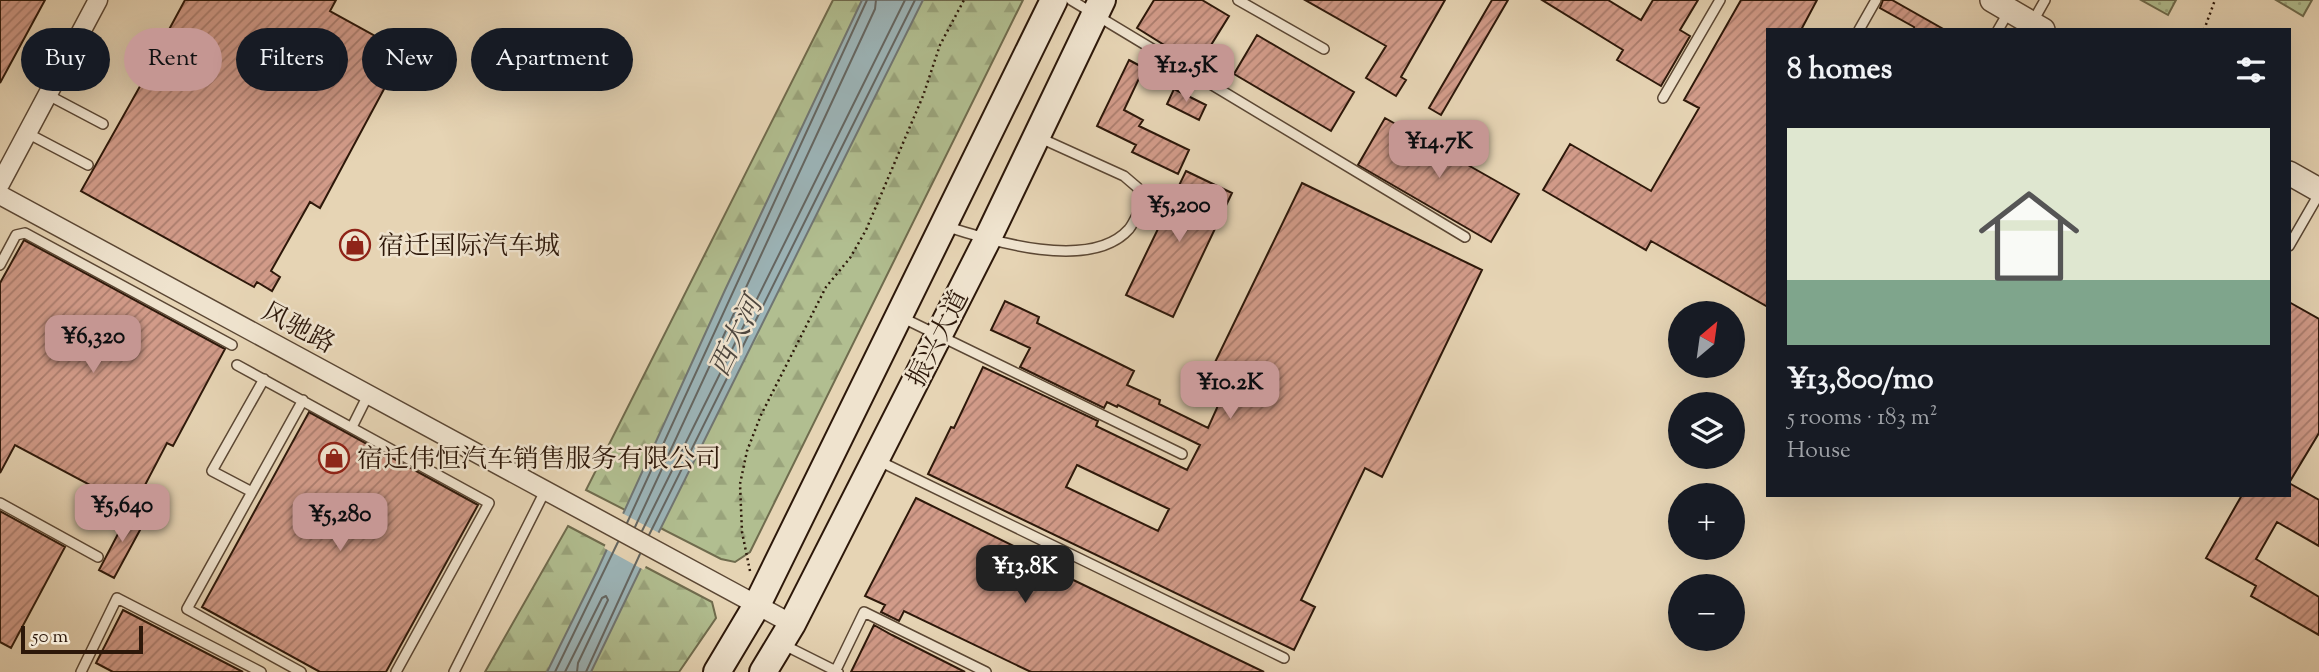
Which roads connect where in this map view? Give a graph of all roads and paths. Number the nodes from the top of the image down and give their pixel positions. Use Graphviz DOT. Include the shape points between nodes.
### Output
graph roads {
  1 [pos="98,0"];
  2 [pos="964,0"];
  3 [pos="1054,0"];
  4 [pos="1071,0"];
  5 [pos="1238,0"];
  6 [pos="1720,0"];
  7 [pos="1876,0"];
  8 [pos="2045,0"];
  9 [pos="2215,0"];
  10 [pos="1098,7"];
  11 [pos="2000,13"];
  12 [pos="2038,26"];
  13 [pos="1860,28"];
  14 [pos="2205,28"];
  15 [pos="1324,49"];
  16 [pos="48,95"];
  17 [pos="1663,98"];
  18 [pos="103,124"];
  19 [pos="27,133"];
  20 [pos="1037,136"];
  21 [pos="88,165"];
  22 [pos="2291,174"];
  23 [pos="0,184"];
  24 [pos="2319,192"];
  25 [pos="0,195"];
  26 [pos="944,226"];
  27 [pos="1465,237"];
  28 [pos="987,240"];
  29 [pos="2291,242"];
  30 [pos="126,264"];
  31 [pos="0,265"];
  32 [pos="116,282"];
  33 [pos="899,317"];
  34 [pos="938,336"];
  35 [pos="232,345"];
  36 [pos="237,365"];
  37 [pos="264,379"];
  38 [pos="368,395"];
  39 [pos="303,400"];
  40 [pos="352,427"];
  41 [pos="1182,454"];
  42 [pos="875,459"];
  43 [pos="545,491"];
  44 [pos="252,492"];
  45 [pos="0,503"];
  46 [pos="98,556"];
  47 [pos="757,605"];
  48 [pos="786,634"];
  49 [pos="1284,658"];
  50 [pos="85,671"];
  51 [pos="261,672"];
  52 [pos="300,672"];
  53 [pos="396,672"];
  54 [pos="454,672"];
  55 [pos="717,672"];
  56 [pos="763,672"];
  57 [pos="836,672"];
  58 [pos="986,672"];
  1 -- 16 [label="street"];
  2 -- 47 [label="path" via="940,45 866,230 825,287 747,451 740,484 742,532"];
  3 -- 26 [label="main road, 振兴大道"];
  4 -- 10 [label="lane"];
  5 -- 15 [label="lane"];
  6 -- 17 [label="lane"];
  7 -- 13 [label="lane"];
  8 -- 12 [label="lane"];
  9 -- 14 [label="path"];
  10 -- 20 [label="main road, 振兴大道"];
  10 -- 27 [label="lane"];
  11 -- 12 [label="street"];
  16 -- 18 [label="lane"];
  16 -- 19 [label="street"];
  19 -- 21 [label="lane"];
  19 -- 23 [label="street"];
  20 -- 28 [label="main road, 振兴大道"];
  20 -- 28 [label="lane" via="1124,176 1138,188 1142,205 1129,229 1110,244 1049,251"];
  22 -- 24 [label="street"];
  24 -- 29 [label="lane"];
  25 -- 30 [label="street, 风驰路"];
  26 -- 28 [label="lane"];
  26 -- 33 [label="main road, 振兴大道"];
  28 -- 34 [label="main road, 振兴大道"];
  30 -- 32 [label="lane"];
  30 -- 38 [label="street, 风驰路"];
  31 -- 32 [label="lane" via="16,235 24,233"];
  32 -- 35 [label="lane"];
  33 -- 34 [label="lane"];
  33 -- 47 [label="main road, 振兴大道"];
  34 -- 41 [label="lane"];
  34 -- 42 [label="main road, 振兴大道"];
  36 -- 37 [label="lane"];
  37 -- 39 [label="lane"];
  37 -- 44 [label="lane" via="212,471"];
  38 -- 40 [label="lane"];
  38 -- 43 [label="street, 风驰路"];
  39 -- 40 [label="lane"];
  39 -- 44 [label="lane"];
  40 -- 53 [label="lane" via="489,503"];
  42 -- 48 [label="main road, 振兴大道"];
  42 -- 49 [label="lane"];
  43 -- 47 [label="street, 风驰路"];
  43 -- 54 [label="lane"];
  44 -- 52 [label="lane" via="187,609"];
  45 -- 46 [label="lane"];
  47 -- 48 [label="street, 风驰路"];
  47 -- 55 [label="main road, 振兴大道"];
  48 -- 56 [label="main road, 振兴大道"];
  48 -- 57 [label="lane"];
  50 -- 51 [label="lane" via="117,597"];
  57 -- 58 [label="lane" via="864,612"];
}
